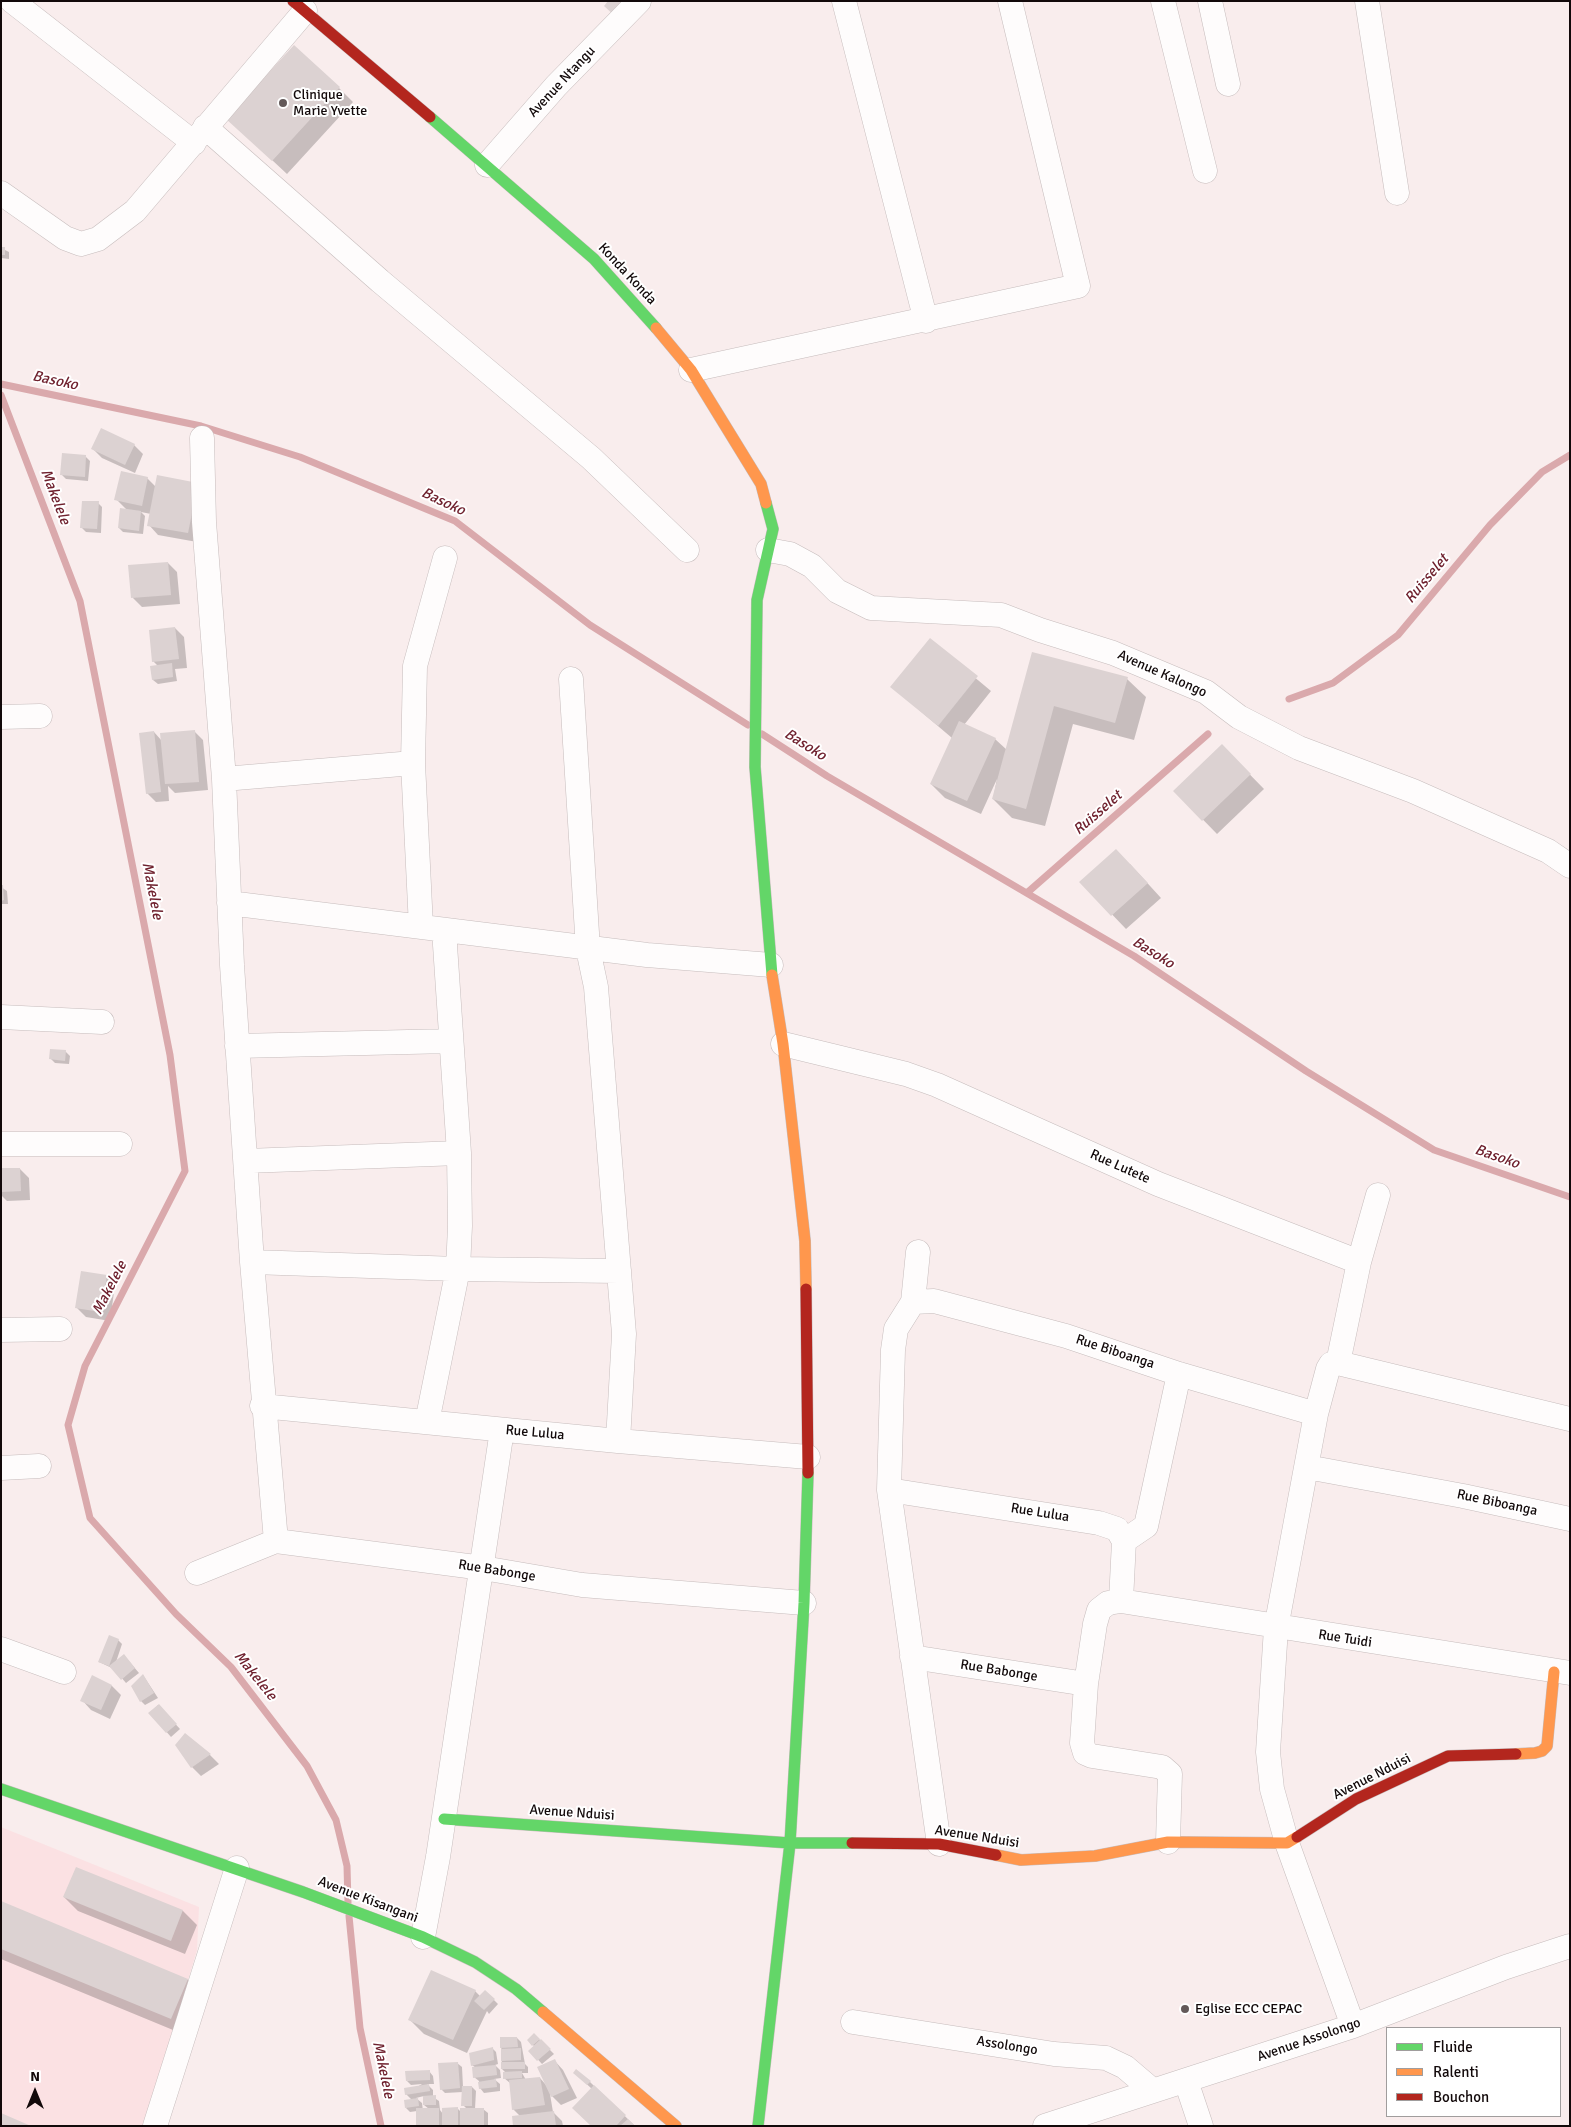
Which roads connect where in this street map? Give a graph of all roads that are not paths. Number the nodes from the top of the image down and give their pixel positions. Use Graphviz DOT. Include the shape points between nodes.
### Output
graph roads {
  1 [pos="12,1"];
  2 [pos="640,1"];
  3 [pos="844,1"];
  4 [pos="1010,1"];
  5 [pos="1163,1"];
  6 [pos="1210,1"];
  7 [pos="1367,1"];
  8 [pos="299,6"];
  9 [pos="1228,84"];
  10 [pos="199,135"];
  11 [pos="487,165"];
  12 [pos="1205,171"];
  13 [pos="1,193"];
  14 [pos="1397,193"];
  15 [pos="926,321"];
  16 [pos="692,370"];
  17 [pos="202,438"];
  18 [pos="687,550"];
  19 [pos="768,550"];
  20 [pos="444,558"];
  21 [pos="571,678"];
  22 [pos="40,716"];
  23 [pos="1,717"];
  24 [pos="413,763"];
  25 [pos="224,779"];
  26 [pos="1559,852"];
  27 [pos="1570,866"];
  28 [pos="229,903"];
  29 [pos="433,929"];
  30 [pos="588,949"];
  31 [pos="771,964"];
  32 [pos="1,1017"];
  33 [pos="102,1022"];
  34 [pos="450,1041"];
  35 [pos="783,1044"];
  36 [pos="237,1046"];
  37 [pos="1,1144"];
  38 [pos="120,1144"];
  39 [pos="459,1153"];
  40 [pos="246,1161"];
  41 [pos="1378,1195"];
  42 [pos="918,1252"];
  43 [pos="252,1262"];
  44 [pos="1359,1262"];
  45 [pos="458,1270"];
  46 [pos="619,1271"];
  47 [pos="913,1302"];
  48 [pos="1,1330"];
  49 [pos="60,1330"];
  50 [pos="1334,1363"];
  51 [pos="1179,1374"];
  52 [pos="262,1406"];
  53 [pos="1316,1414"];
  54 [pos="1570,1419"];
  55 [pos="428,1422"];
  56 [pos="502,1430"];
  57 [pos="618,1441"];
  58 [pos="808,1457"];
  59 [pos="39,1466"];
  60 [pos="1307,1466"];
  61 [pos="1,1468"];
  62 [pos="889,1490"];
  63 [pos="1570,1519"];
  64 [pos="276,1541"];
  65 [pos="1124,1541"];
  66 [pos="483,1568"];
  67 [pos="197,1573"];
  68 [pos="1121,1601"];
  69 [pos="804,1603"];
  70 [pos="1276,1628"];
  71 [pos="1,1649"];
  72 [pos="912,1657"];
  73 [pos="64,1672"];
  74 [pos="1562,1672"];
  75 [pos="1086,1684"];
  76 [pos="1,1789"];
  77 [pos="444,1818"];
  78 [pos="1168,1842"];
  79 [pos="790,1843"];
  80 [pos="1286,1843"];
  81 [pos="939,1844"];
  82 [pos="237,1868"];
  83 [pos="423,1937"];
  84 [pos="1570,1946"];
  85 [pos="853,2022"];
  86 [pos="1353,2026"];
  87 [pos="1186,2081"];
  88 [pos="1152,2090"];
  89 [pos="155,2126"];
  90 [pos="676,2126"];
  91 [pos="758,2126"];
  92 [pos="1044,2126"];
  93 [pos="1201,2126"];
  1 -- 10 [label="street"];
  2 -- 11 [label="street, Avenue Ntangu" via="556,86"];
  3 -- 15 [label="street"];
  4 -- 15 [label="street" via="1078,286"];
  5 -- 12 [label="street"];
  6 -- 9 [label="street"];
  7 -- 14 [label="street"];
  8 -- 10 [label="street"];
  8 -- 11 [label="street, Konda Konda"];
  10 -- 13 [label="street" via="135,211 98,240 81,244 65,238"];
  10 -- 18 [label="street" via="592,458"];
  11 -- 16 [label="street, Konda Konda" via="606,271"];
  15 -- 16 [label="street"];
  16 -- 19 [label="street, Konda Konda" via="761,484 773,529"];
  17 -- 25 [label="street" via="204,522"];
  19 -- 26 [label="street, Avenue Kalongo" via="790,554 812,566 837,592 872,608 1001,615 1113,653 1206,692 1239,717 1299,748"];
  19 -- 31 [label="street, Konda Konda" via="757,600 755,768"];
  20 -- 24 [label="street" via="415,666"];
  21 -- 30 [label="street"];
  22 -- 23 [label="street"];
  24 -- 25 [label="street"];
  24 -- 29 [label="street"];
  25 -- 28 [label="street"];
  26 -- 27 [label="street, Avenue Kalongo"];
  28 -- 29 [label="street"];
  28 -- 36 [label="street"];
  29 -- 30 [label="street"];
  29 -- 34 [label="street"];
  30 -- 31 [label="street"];
  30 -- 46 [label="street" via="596,987"];
  31 -- 35 [label="street, Konda Konda"];
  32 -- 33 [label="street"];
  34 -- 36 [label="street"];
  34 -- 39 [label="street"];
  35 -- 44 [label="street, Rue Lutete" via="906,1074 937,1085 1158,1184"];
  35 -- 58 [label="street, Konda Konda" via="804,1241"];
  36 -- 40 [label="street"];
  37 -- 38 [label="street"];
  39 -- 40 [label="street"];
  39 -- 45 [label="street"];
  40 -- 43 [label="street"];
  41 -- 44 [label="street"];
  42 -- 47 [label="street"];
  43 -- 45 [label="street"];
  43 -- 52 [label="street"];
  44 -- 50 [label="street"];
  45 -- 46 [label="street"];
  45 -- 55 [label="street"];
  46 -- 57 [label="street" via="624,1354"];
  47 -- 51 [label="street, Rue Biboanga" via="934,1301 1066,1336"];
  47 -- 62 [label="street" via="896,1330 893,1350"];
  48 -- 49 [label="street"];
  50 -- 53 [label="street"];
  50 -- 54 [label="street"];
  51 -- 53 [label="street, Rue Biboanga"];
  51 -- 65 [label="street" via="1146,1526"];
  52 -- 55 [label="street, Rue Lulua"];
  52 -- 64 [label="street"];
  53 -- 60 [label="street"];
  55 -- 56 [label="street, Rue Lulua"];
  56 -- 57 [label="street, Rue Lulua"];
  56 -- 66 [label="street"];
  57 -- 58 [label="street, Rue Lulua"];
  58 -- 69 [label="street, Konda Konda"];
  59 -- 61 [label="street"];
  60 -- 63 [label="street, Rue Biboanga"];
  60 -- 70 [label="street"];
  62 -- 65 [label="street, Rue Lulua" via="1099,1523 1117,1529"];
  62 -- 72 [label="street"];
  64 -- 66 [label="street, Rue Babonge"];
  64 -- 67 [label="street, Rue Babonge"];
  65 -- 68 [label="street"];
  66 -- 69 [label="street, Rue Babonge" via="582,1585"];
  66 -- 77 [label="street"];
  68 -- 70 [label="street, Rue Tuidi"];
  68 -- 75 [label="street" via="1108,1602 1100,1610"];
  69 -- 79 [label="street, Konda Konda"];
  70 -- 74 [label="street, Rue Tuidi"];
  70 -- 80 [label="street" via="1269,1771"];
  71 -- 73 [label="street"];
  72 -- 75 [label="street, Rue Babonge"];
  72 -- 81 [label="street"];
  74 -- 80 [label="street, Avenue Nduisi" via="1546,1746 1542,1751 1448,1756 1356,1799"];
  75 -- 78 [label="street" via="1082,1743 1085,1753 1162,1767 1170,1774"];
  76 -- 82 [label="street, Avenue Kisangani"];
  77 -- 79 [label="street, Avenue Nduisi"];
  77 -- 83 [label="street"];
  78 -- 80 [label="street, Avenue Nduisi"];
  78 -- 81 [label="street, Avenue Nduisi" via="1095,1856 1021,1860"];
  79 -- 81 [label="street, Avenue Nduisi"];
  79 -- 91 [label="street, Konda Konda"];
  80 -- 86 [label="street"];
  82 -- 83 [label="street, Avenue Kisangani"];
  82 -- 89 [label="street"];
  83 -- 90 [label="street, Avenue Kisangani" via="475,1962 516,1989"];
  84 -- 86 [label="street, Avenue Assolongo"];
  85 -- 88 [label="street, Assolongo" via="1054,2054 1106,2058 1125,2067"];
  86 -- 87 [label="street, Avenue Assolongo"];
  87 -- 88 [label="street, Avenue Assolongo"];
  87 -- 93 [label="street"];
  88 -- 92 [label="street, Avenue Assolongo"];
}
